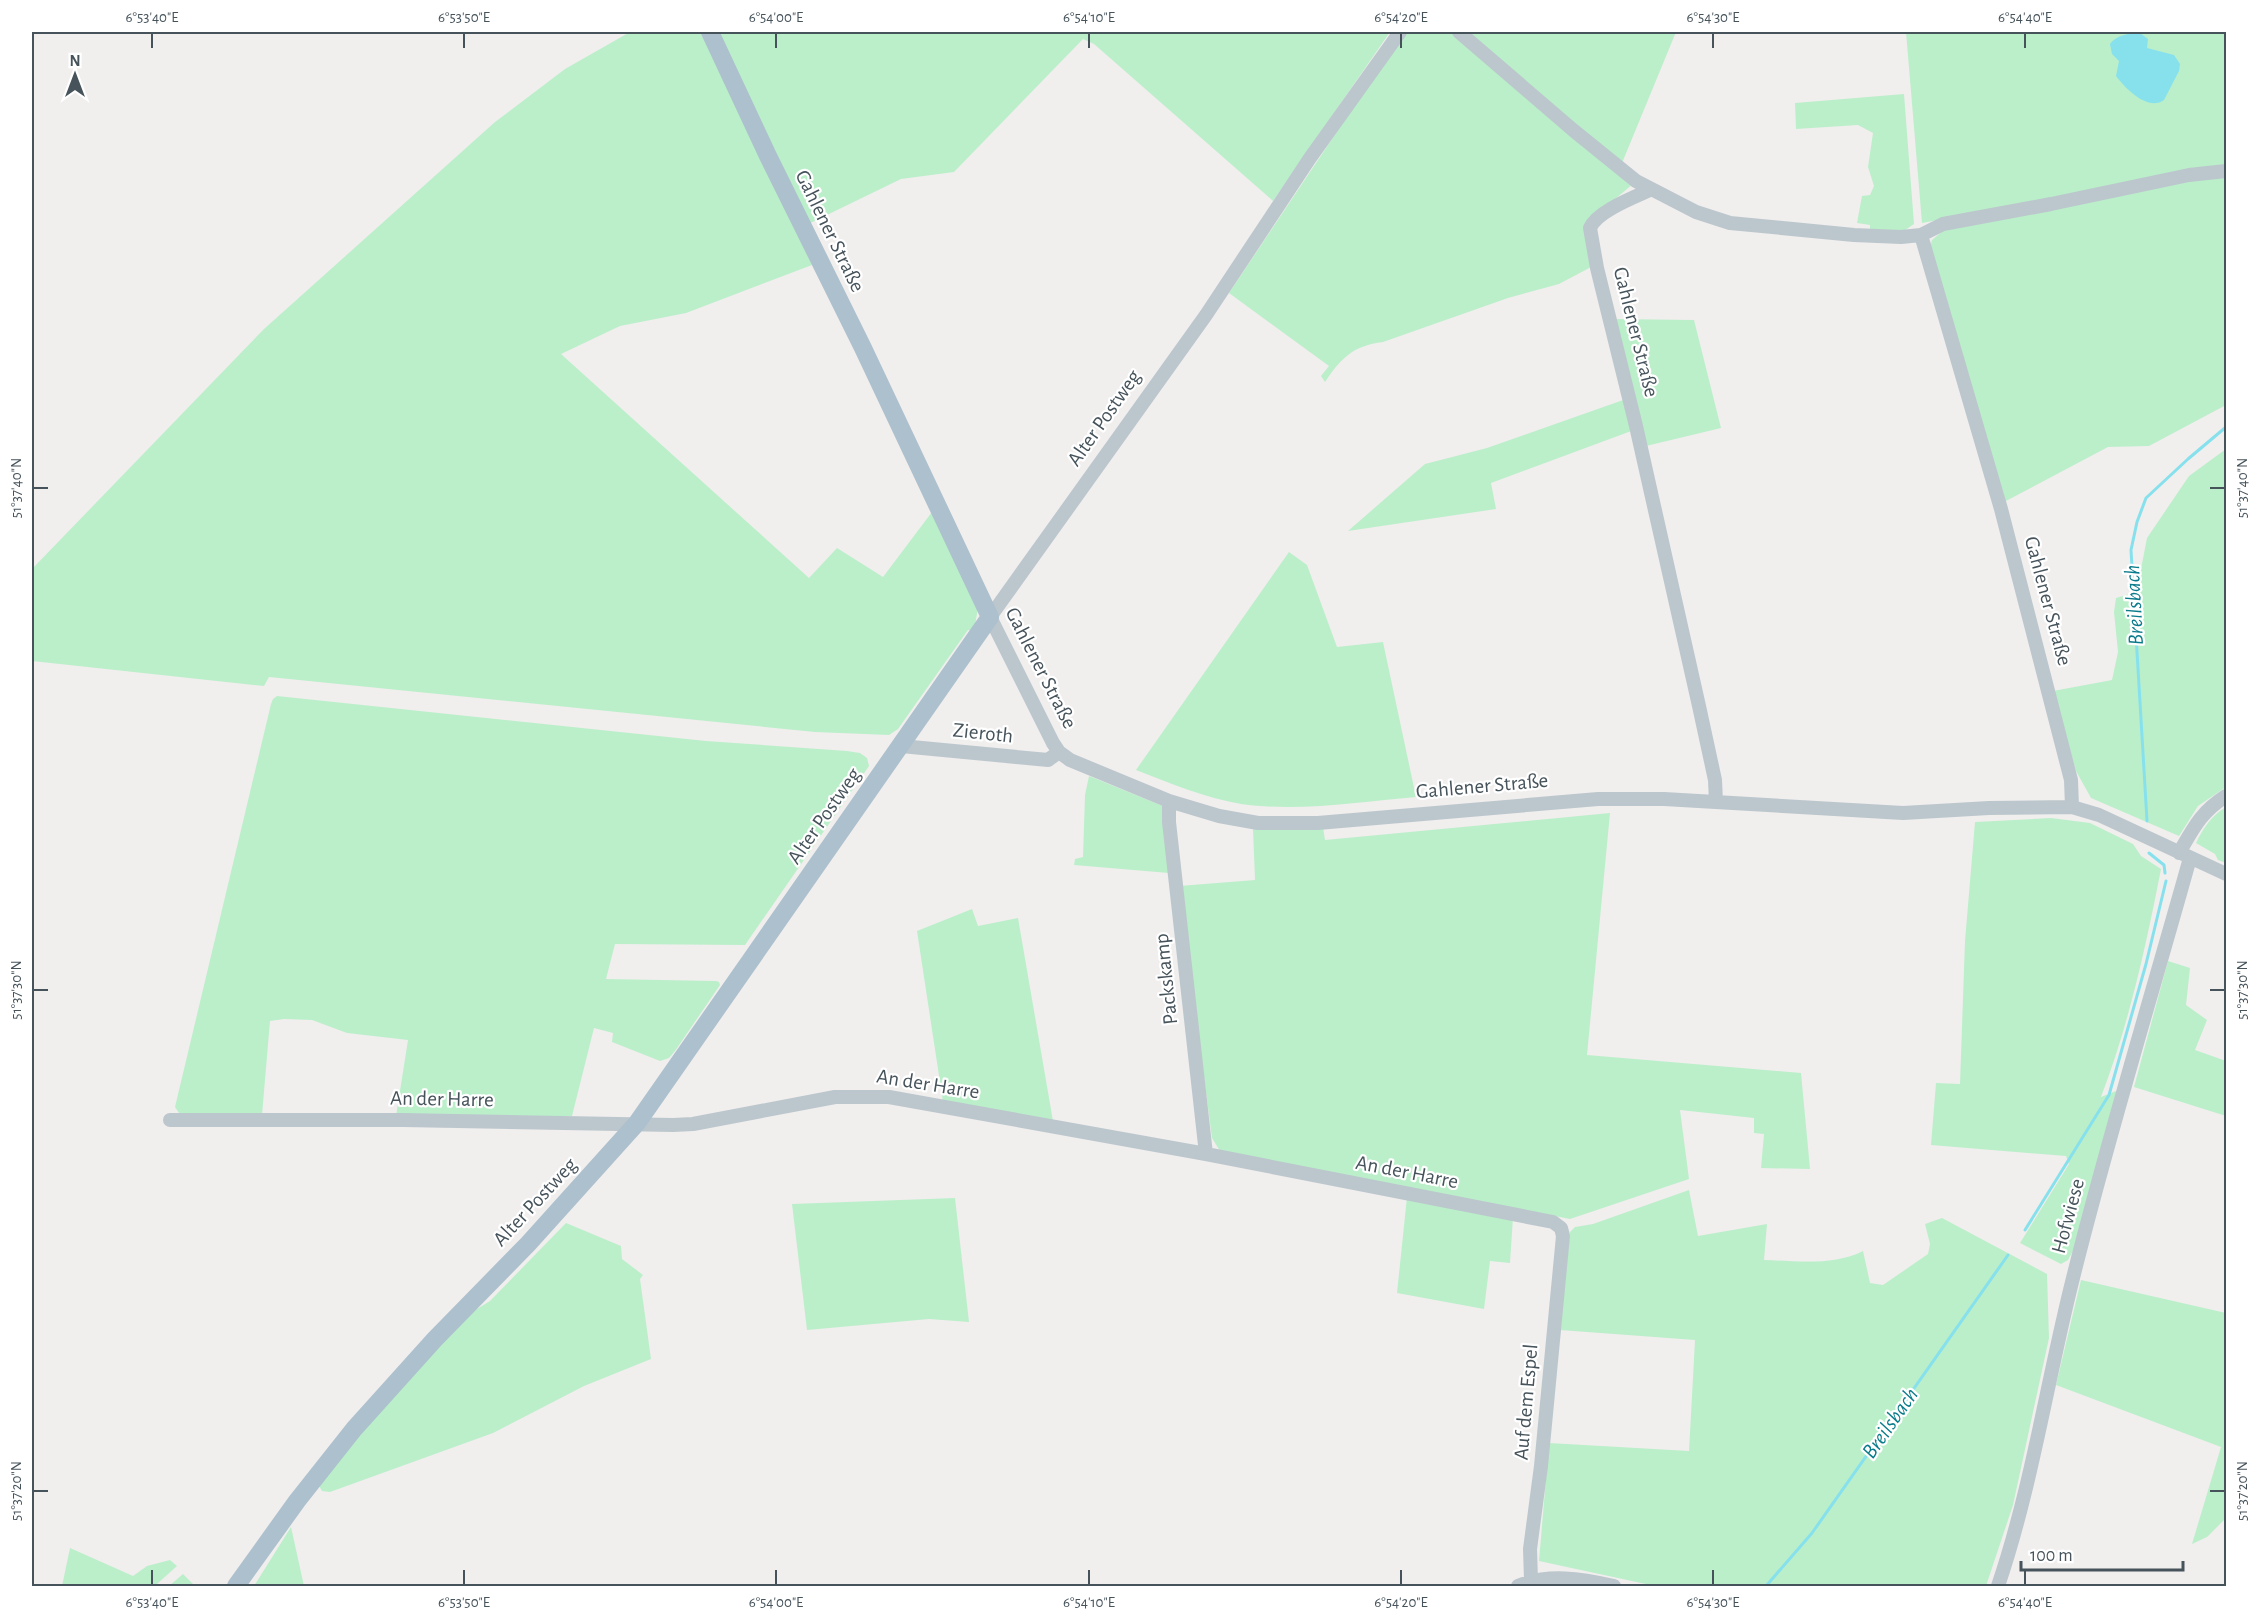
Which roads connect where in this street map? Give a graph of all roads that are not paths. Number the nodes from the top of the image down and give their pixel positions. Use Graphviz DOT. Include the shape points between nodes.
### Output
graph roads {
  1 [pos="710,32"];
  2 [pos="1400,32"];
  3 [pos="1459,32"];
  4 [pos="2226,171"];
  5 [pos="1652,189"];
  6 [pos="1921,235"];
  7 [pos="990,617"];
  8 [pos="901,746"];
  9 [pos="1059,752"];
  10 [pos="2226,796"];
  11 [pos="1169,801"];
  12 [pos="1716,802"];
  13 [pos="2072,807"];
  14 [pos="2185,856"];
  15 [pos="2226,874"];
  16 [pos="171,1120"];
  17 [pos="637,1123"];
  18 [pos="1206,1154"];
  19 [pos="1562,1228"];
  20 [pos="1531,1580"];
  21 [pos="236,1587"];
  22 [pos="1518,1587"];
  23 [pos="1614,1587"];
  24 [pos="1998,1587"];
  1 -- 7 [label="main road, Gahlener Straße"];
  2 -- 7 [label="street, Alter Postweg" via="1206,315"];
  3 -- 5 [label="street" via="1615,165"];
  4 -- 6 [label="street" via="1943,224"];
  5 -- 6 [label="street" via="1696,212 1730,223 1854,235"];
  5 -- 12 [label="street, Gahlener Straße" via="1594,219 1590,228 1699,706"];
  6 -- 13 [label="street, Gahlener Straße" via="2001,510 2071,780"];
  7 -- 8 [label="main road, Alter Postweg"];
  7 -- 9 [label="street, Gahlener Straße"];
  8 -- 9 [label="street, Zieroth" via="1048,760"];
  8 -- 17 [label="main road, Alter Postweg"];
  9 -- 11 [label="street, Gahlener Straße"];
  10 -- 14 [label="street, Hofwiese" via="2210,806 2193,827"];
  11 -- 12 [label="street, Gahlener Straße" via="1258,823 1318,823 1598,799"];
  11 -- 18 [label="street, Packskamp"];
  12 -- 13 [label="street, Gahlener Straße" via="1903,813"];
  13 -- 14 [label="street, Gahlener Straße" via="2099,815"];
  14 -- 15 [label="street, Gahlener Straße"];
  14 -- 24 [label="street, Hofwiese" via="2075,1268 2026,1492"];
  16 -- 17 [label="street, An der Harre"];
  17 -- 18 [label="street, An der Harre" via="693,1124 835,1097 889,1097"];
  17 -- 21 [label="main road, Alter Postweg" via="354,1429"];
  18 -- 19 [label="street, An der Harre" via="1553,1222"];
  19 -- 20 [label="street, Auf dem Espel" via="1543,1454 1530,1549"];
  20 -- 22 [label="street"];
  20 -- 23 [label="street" via="1561,1578"];
}
